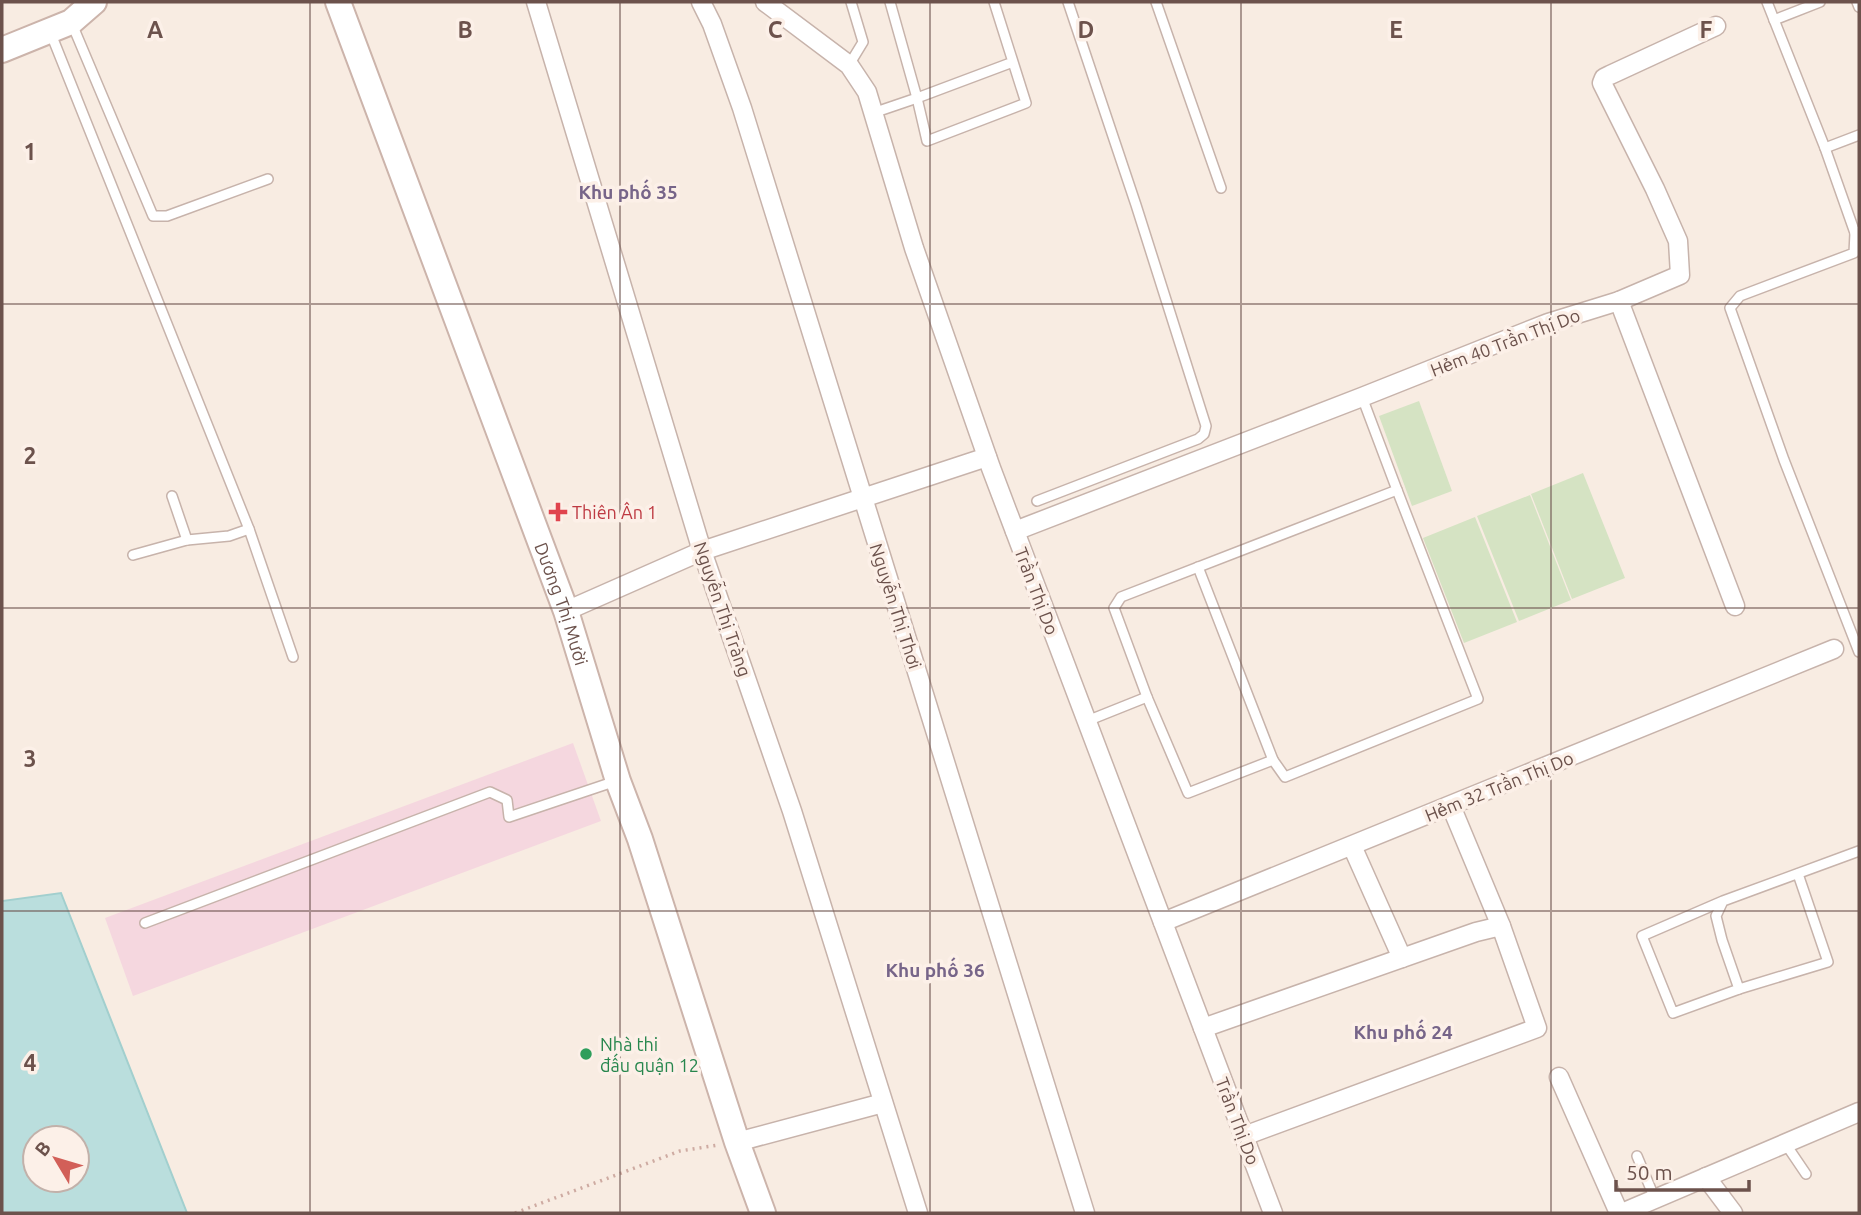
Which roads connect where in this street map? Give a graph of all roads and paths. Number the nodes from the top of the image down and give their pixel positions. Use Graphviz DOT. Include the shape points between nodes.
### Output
graph roads {
  1 [pos="94,2"];
  2 [pos="338,2"];
  3 [pos="536,2"];
  4 [pos="701,2"];
  5 [pos="765,2"];
  6 [pos="851,2"];
  7 [pos="890,2"];
  8 [pos="994,2"];
  9 [pos="1068,2"];
  10 [pos="1156,2"];
  11 [pos="1766,2"];
  12 [pos="1820,2"];
  13 [pos="1857,2"];
  14 [pos="1859,7"];
  15 [pos="1774,20"];
  16 [pos="1716,26"];
  17 [pos="60,27"];
  18 [pos="2,50"];
  19 [pos="1013,62"];
  20 [pos="849,65"];
  21 [pos="917,98"];
  22 [pos="873,113"];
  23 [pos="1859,135"];
  24 [pos="1825,148"];
  25 [pos="268,179"];
  26 [pos="1221,188"];
  27 [pos="1857,232"];
  28 [pos="1619,301"];
  29 [pos="1362,397"];
  30 [pos="987,457"];
  31 [pos="1398,490"];
  32 [pos="172,496"];
  33 [pos="862,497"];
  34 [pos="1037,501"];
  35 [pos="249,529"];
  36 [pos="1015,531"];
  37 [pos="187,540"];
  38 [pos="702,551"];
  39 [pos="133,555"];
  40 [pos="1198,567"];
  41 [pos="1735,606"];
  42 [pos="566,611"];
  43 [pos="1834,649"];
  44 [pos="1859,652"];
  45 [pos="293,657"];
  46 [pos="1147,697"];
  47 [pos="1087,721"];
  48 [pos="1273,760"];
  49 [pos="618,781"];
  50 [pos="1451,806"];
  51 [pos="1352,846"];
  52 [pos="1859,851"];
  53 [pos="1798,874"];
  54 [pos="1723,901"];
  55 [pos="1163,922"];
  56 [pos="145,923"];
  57 [pos="1500,926"];
  58 [pos="1402,958"];
  59 [pos="1739,989"];
  60 [pos="1203,1028"];
  61 [pos="1559,1077"];
  62 [pos="883,1103"];
  63 [pos="1859,1112"];
  64 [pos="1244,1136"];
  65 [pos="737,1142"];
  66 [pos="1786,1143"];
  67 [pos="1637,1156"];
  68 [pos="1806,1174"];
  69 [pos="1706,1177"];
  70 [pos="1655,1199"];
  71 [pos="515,1213"];
  72 [pos="763,1213"];
  73 [pos="918,1213"];
  74 [pos="1085,1213"];
  75 [pos="1273,1213"];
  76 [pos="1621,1213"];
  77 [pos="1733,1213"];
  1 -- 17 [label="street"];
  2 -- 42 [label="street, Dương Thị Mười"];
  3 -- 38 [label="street, Nguyễn Thị Tràng"];
  4 -- 33 [label="street, Nguyễn Thị Thơi" via="742,108"];
  5 -- 20 [label="street, Trần Thị Do"];
  6 -- 20 [label="lane" via="863,42"];
  7 -- 21 [label="lane"];
  8 -- 19 [label="lane"];
  9 -- 34 [label="lane" via="1206,426 1198,439"];
  10 -- 26 [label="lane"];
  11 -- 15 [label="lane"];
  12 -- 15 [label="lane"];
  13 -- 14 [label="lane"];
  15 -- 24 [label="lane"];
  16 -- 28 [label="street, Hẻm 40 Trần Thị Do" via="1602,80 1678,241 1680,275"];
  17 -- 18 [label="street"];
  17 -- 25 [label="lane" via="95,75 153,216 167,216"];
  17 -- 35 [label="lane" via="76,94"];
  19 -- 21 [label="lane"];
  19 -- 21 [label="lane" via="1026,103 927,141"];
  20 -- 22 [label="street, Trần Thị Do" via="867,92"];
  21 -- 22 [label="lane"];
  22 -- 30 [label="street, Trần Thị Do" via="914,248"];
  23 -- 24 [label="lane"];
  24 -- 27 [label="lane"];
  27 -- 44 [label="lane" via="1854,253 1740,296 1730,308"];
  28 -- 29 [label="street, Hẻm 40 Trần Thị Do" via="1548,323"];
  28 -- 41 [label="street"];
  29 -- 31 [label="lane"];
  29 -- 36 [label="street, Hẻm 40 Trần Thị Do"];
  30 -- 33 [label="street"];
  30 -- 36 [label="street, Trần Thị Do"];
  31 -- 40 [label="lane"];
  31 -- 48 [label="lane" via="1478,699 1285,777"];
  32 -- 37 [label="lane"];
  33 -- 38 [label="street"];
  33 -- 74 [label="street, Nguyễn Thị Thơi"];
  35 -- 37 [label="lane"];
  35 -- 45 [label="lane"];
  36 -- 47 [label="street, Trần Thị Do"];
  37 -- 39 [label="lane"];
  38 -- 42 [label="street"];
  38 -- 62 [label="street, Nguyễn Thị Tràng" via="792,811"];
  40 -- 46 [label="lane" via="1121,597 1114,608"];
  40 -- 48 [label="lane"];
  42 -- 49 [label="street, Dương Thị Mười"];
  43 -- 50 [label="street, Hẻm 32 Trần Thị Do"];
  46 -- 47 [label="lane"];
  46 -- 48 [label="lane" via="1188,793"];
  47 -- 55 [label="street, Trần Thị Do"];
  49 -- 56 [label="lane" via="509,817 506,800 489,792"];
  49 -- 65 [label="street, Dương Thị Mười"];
  50 -- 51 [label="street, Hẻm 32 Trần Thị Do"];
  50 -- 57 [label="street"];
  51 -- 55 [label="street, Hẻm 32 Trần Thị Do"];
  51 -- 58 [label="street"];
  52 -- 53 [label="lane"];
  53 -- 54 [label="lane"];
  53 -- 59 [label="lane" via="1828,962"];
  54 -- 59 [label="lane" via="1716,916"];
  54 -- 59 [label="lane" via="1642,936 1673,1013"];
  55 -- 60 [label="street, Trần Thị Do"];
  57 -- 58 [label="street"];
  57 -- 64 [label="street" via="1537,1028"];
  58 -- 60 [label="street"];
  60 -- 64 [label="street, Trần Thị Do"];
  61 -- 76 [label="street"];
  62 -- 65 [label="street"];
  62 -- 73 [label="street, Nguyễn Thị Tràng"];
  63 -- 66 [label="street"];
  64 -- 75 [label="street, Trần Thị Do"];
  65 -- 71 [label="path" via="680,1152"];
  65 -- 72 [label="street, Dương Thị Mười"];
  66 -- 68 [label="lane"];
  66 -- 69 [label="street"];
  67 -- 70 [label="lane"];
  69 -- 70 [label="street"];
  69 -- 77 [label="street"];
  70 -- 76 [label="street"];
}
